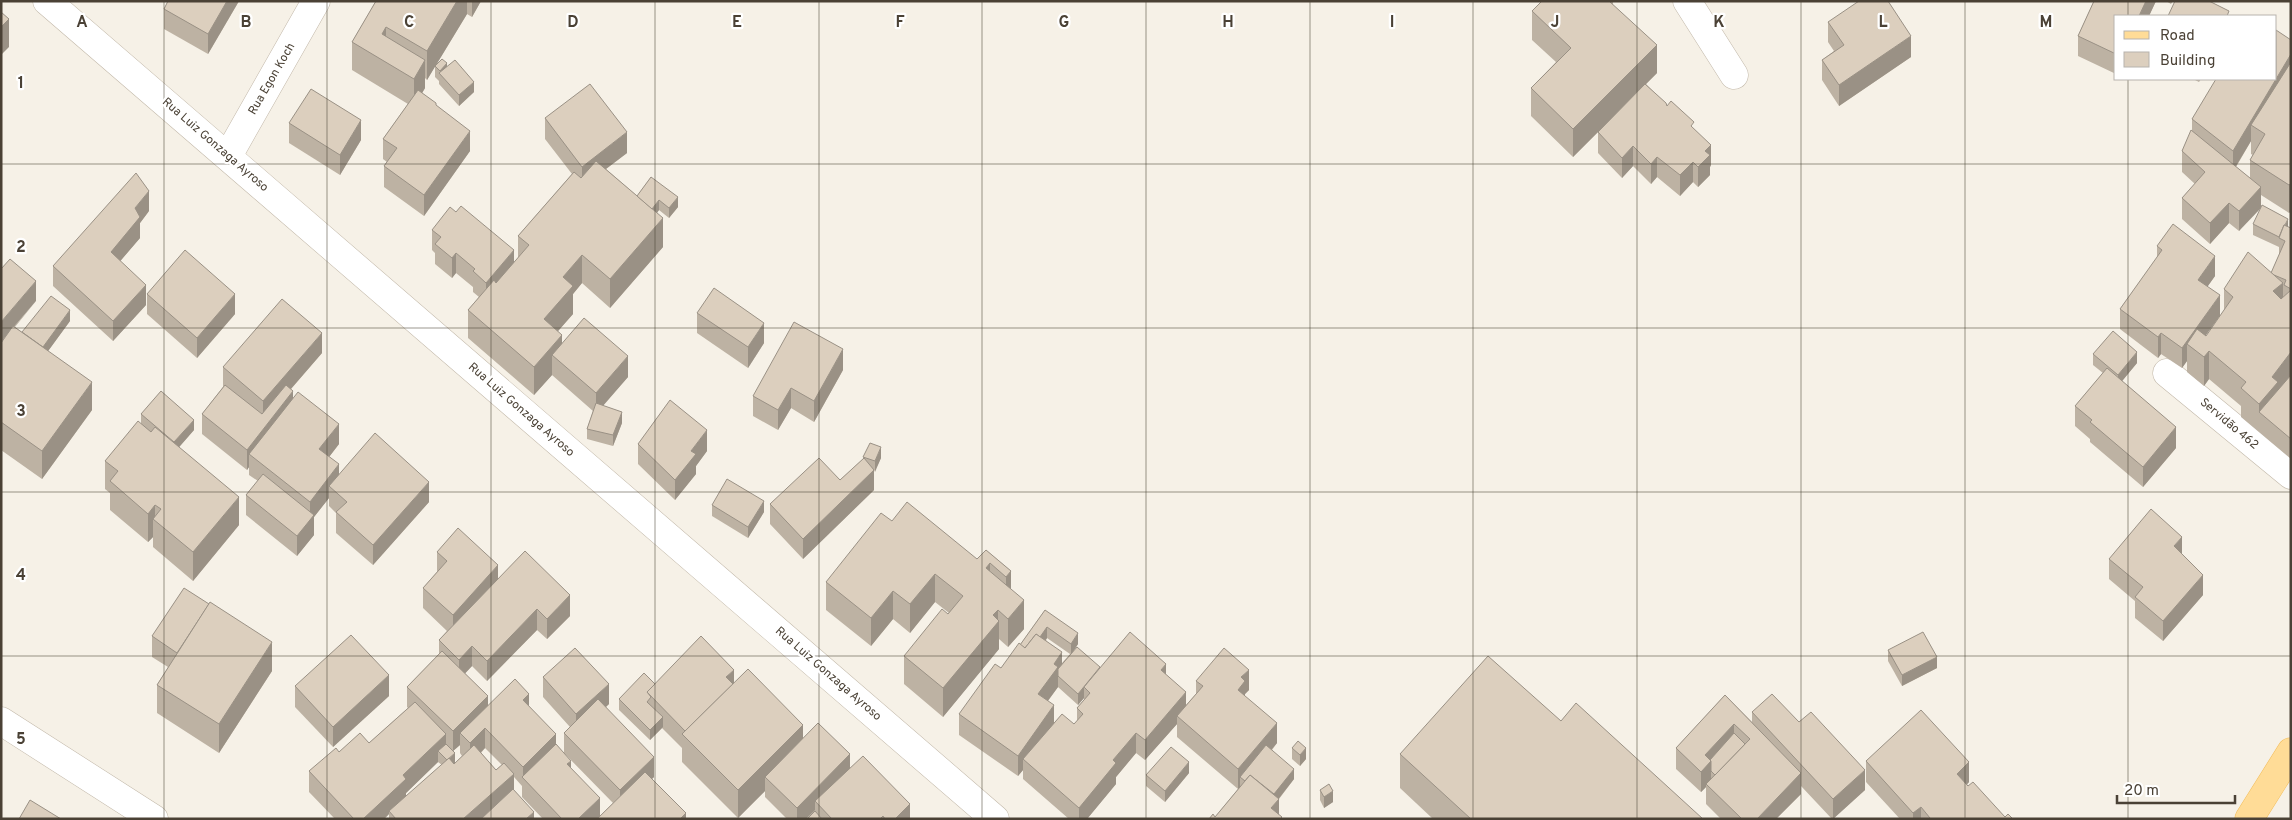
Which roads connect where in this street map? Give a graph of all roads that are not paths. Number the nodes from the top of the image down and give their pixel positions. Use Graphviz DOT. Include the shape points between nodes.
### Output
graph roads {
  1 [pos="47,1"];
  2 [pos="316,1"];
  3 [pos="1687,1"];
  4 [pos="1734,75"];
  5 [pos="228,156"];
  6 [pos="2167,373"];
  7 [pos="2291,475"];
  8 [pos="1,721"];
  9 [pos="2291,752"];
  10 [pos="154,819"];
  11 [pos="995,819"];
  12 [pos="2249,819"];
  1 -- 5 [label="street, Rua Luiz Gonzaga Ayroso"];
  2 -- 5 [label="street, Rua Egon Koch"];
  3 -- 4 [label="street"];
  5 -- 11 [label="street, Rua Luiz Gonzaga Ayroso"];
  6 -- 7 [label="street, Servidão 462"];
  8 -- 10 [label="street"];
  9 -- 12 [label="main road"];
}
